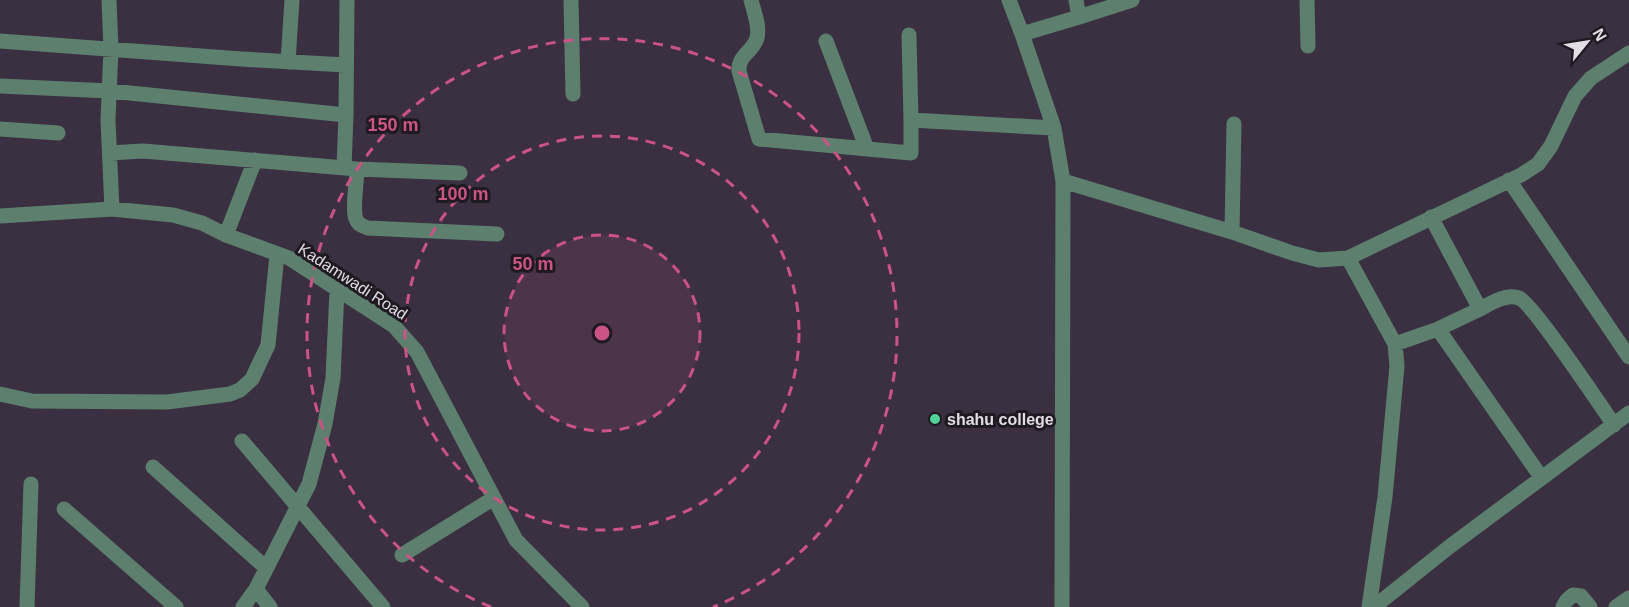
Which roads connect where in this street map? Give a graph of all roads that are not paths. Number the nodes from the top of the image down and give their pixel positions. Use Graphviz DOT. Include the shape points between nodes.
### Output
graph roads {
  1 [pos="109,0"];
  2 [pos="292,0"];
  3 [pos="347,0"];
  4 [pos="571,0"];
  5 [pos="751,0"];
  6 [pos="1009,0"];
  7 [pos="1076,0"];
  8 [pos="1132,0"];
  9 [pos="1307,0"];
  10 [pos="1079,17"];
  11 [pos="909,34"];
  12 [pos="1022,34"];
  13 [pos="0,41"];
  14 [pos="826,41"];
  15 [pos="1308,46"];
  16 [pos="111,49"];
  17 [pos="1629,53"];
  18 [pos="288,62"];
  19 [pos="345,64"];
  20 [pos="0,86"];
  21 [pos="110,91"];
  22 [pos="573,94"];
  23 [pos="346,115"];
  24 [pos="911,120"];
  25 [pos="1234,124"];
  26 [pos="1054,128"];
  27 [pos="0,129"];
  28 [pos="58,133"];
  29 [pos="867,149"];
  30 [pos="110,153"];
  31 [pos="255,160"];
  32 [pos="351,168"];
  33 [pos="460,173"];
  34 [pos="1063,180"];
  35 [pos="1509,180"];
  36 [pos="112,209"];
  37 [pos="0,216"];
  38 [pos="1431,218"];
  39 [pos="1232,232"];
  40 [pos="497,234"];
  41 [pos="226,235"];
  42 [pos="277,255"];
  43 [pos="1348,258"];
  44 [pos="337,290"];
  45 [pos="1480,309"];
  46 [pos="1438,330"];
  47 [pos="1395,344"];
  48 [pos="1629,357"];
  49 [pos="0,394"];
  50 [pos="1629,413"];
  51 [pos="1614,425"];
  52 [pos="242,441"];
  53 [pos="153,467"];
  54 [pos="1541,477"];
  55 [pos="31,484"];
  56 [pos="494,498"];
  57 [pos="64,509"];
  58 [pos="297,509"];
  59 [pos="402,555"];
  60 [pos="265,567"];
  61 [pos="256,589"];
  62 [pos="1629,598"];
  63 [pos="27,607"];
  64 [pos="176,607"];
  65 [pos="243,607"];
  66 [pos="270,607"];
  67 [pos="383,607"];
  68 [pos="582,607"];
  69 [pos="1062,607"];
  70 [pos="1369,607"];
  71 [pos="1374,607"];
  72 [pos="1563,607"];
  73 [pos="1590,607"];
  74 [pos="1616,607"];
  1 -- 16 [label="street"];
  2 -- 18 [label="street"];
  3 -- 19 [label="street"];
  4 -- 22 [label="street"];
  5 -- 29 [label="street" via="758,35 740,60 739,71 759,139"];
  6 -- 12 [label="street"];
  7 -- 10 [label="street"];
  8 -- 10 [label="street"];
  9 -- 15 [label="street"];
  10 -- 12 [label="street"];
  11 -- 24 [label="street"];
  12 -- 26 [label="street"];
  13 -- 16 [label="street"];
  14 -- 29 [label="street"];
  16 -- 18 [label="street"];
  16 -- 21 [label="street"];
  17 -- 35 [label="street" via="1591,78 1575,96 1538,164"];
  18 -- 19 [label="street"];
  19 -- 23 [label="street"];
  20 -- 21 [label="street"];
  21 -- 23 [label="street"];
  21 -- 30 [label="street"];
  23 -- 32 [label="street"];
  24 -- 26 [label="street"];
  24 -- 29 [label="street" via="911,153"];
  25 -- 39 [label="street"];
  26 -- 34 [label="street"];
  27 -- 28 [label="street"];
  30 -- 31 [label="street"];
  30 -- 36 [label="street"];
  31 -- 32 [label="street"];
  31 -- 41 [label="street"];
  32 -- 33 [label="street"];
  32 -- 40 [label="street" via="356,220 361,225"];
  34 -- 39 [label="street"];
  34 -- 69 [label="street"];
  35 -- 38 [label="street"];
  35 -- 48 [label="street"];
  36 -- 37 [label="street, Kadamwadi Road"];
  36 -- 41 [label="street, Kadamwadi Road" via="173,215"];
  38 -- 43 [label="street"];
  38 -- 45 [label="street"];
  39 -- 43 [label="street" via="1319,260"];
  41 -- 42 [label="street, Kadamwadi Road"];
  42 -- 44 [label="street, Kadamwadi Road" via="299,264"];
  42 -- 49 [label="street" via="268,345 252,379 240,390 167,402 32,401"];
  43 -- 47 [label="street"];
  44 -- 56 [label="street, Kadamwadi Road" via="394,326 417,352"];
  44 -- 58 [label="street" via="333,378 325,424 309,484"];
  45 -- 46 [label="street"];
  45 -- 51 [label="street" via="1501,299 1521,298"];
  46 -- 47 [label="street"];
  46 -- 54 [label="street"];
  47 -- 70 [label="street" via="1395,404"];
  50 -- 51 [label="street"];
  51 -- 54 [label="street"];
  52 -- 58 [label="street"];
  53 -- 60 [label="street"];
  54 -- 71 [label="street"];
  55 -- 63 [label="street"];
  56 -- 59 [label="street"];
  56 -- 68 [label="street, Kadamwadi Road" via="516,540"];
  57 -- 64 [label="street"];
  58 -- 60 [label="street"];
  58 -- 67 [label="street"];
  60 -- 61 [label="street"];
  61 -- 65 [label="street"];
  61 -- 66 [label="street"];
  62 -- 74 [label="street"];
  72 -- 73 [label="street" via="1573,595 1581,596"];
}
